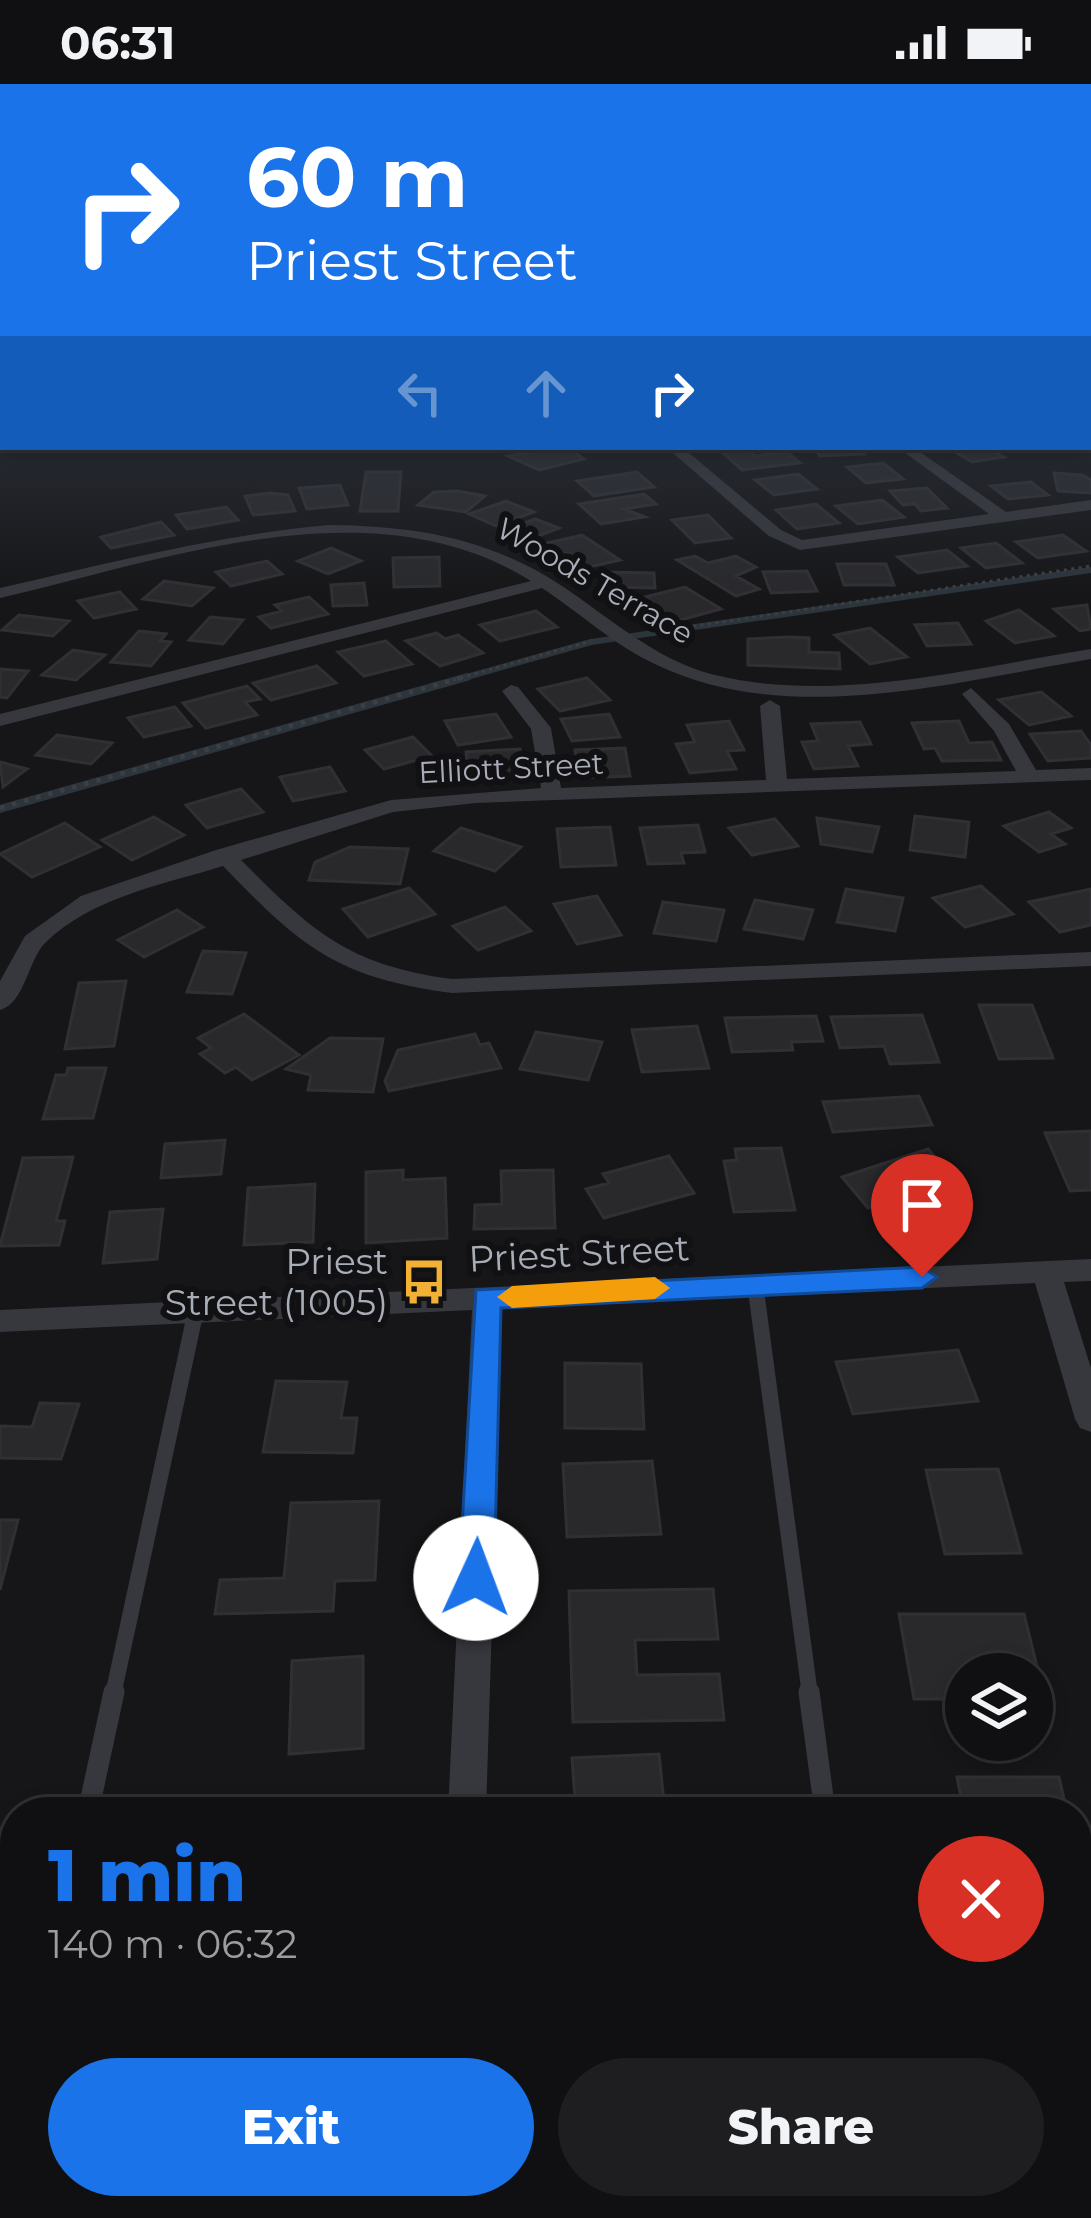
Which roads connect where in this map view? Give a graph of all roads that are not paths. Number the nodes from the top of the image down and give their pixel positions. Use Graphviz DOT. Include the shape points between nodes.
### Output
graph roads {
  1 [pos="677,450"];
  2 [pos="908,450"];
  3 [pos="1091,506"];
  4 [pos="1006,519"];
  5 [pos="543,583"];
  6 [pos="0,593"];
  7 [pos="1091,654"];
  8 [pos="511,691"];
  9 [pos="971,694"];
  10 [pos="770,706"];
  11 [pos="0,720"];
  12 [pos="1091,774"];
  13 [pos="1028,776"];
  14 [pos="777,786"];
  15 [pos="552,794"];
  16 [pos="224,855"];
  17 [pos="1091,959"];
  18 [pos="0,1003"];
  19 [pos="1091,1270"];
  20 [pos="1047,1274"];
  21 [pos="755,1282"];
  22 [pos="487,1298"];
  23 [pos="196,1310"];
  24 [pos="0,1321"];
  25 [pos="1091,1419"];
  26 [pos="91,1797"];
  27 [pos="468,1797"];
  28 [pos="823,1797"];
  1 -- 4 [label="street" via="800,545"];
  2 -- 4 [label="street"];
  3 -- 4 [label="street"];
  5 -- 6 [label="street, Woods Terrace" via="478,546 410,532 339,530 258,536"];
  5 -- 7 [label="street, Woods Terrace" via="614,630 644,640 665,663 721,681 856,688"];
  5 -- 11 [label="street"];
  8 -- 15 [label="street" via="541,728"];
  9 -- 13 [label="street" via="1002,728"];
  10 -- 14 [label="street"];
  12 -- 13 [label="street, Elliott Street"];
  13 -- 14 [label="street, Elliott Street"];
  14 -- 15 [label="street, Elliott Street"];
  15 -- 16 [label="street, Elliott Street" via="391,806"];
  16 -- 17 [label="street" via="308,940 392,981 452,986"];
  16 -- 18 [label="street, Elliott Street" via="62,916 33,940"];
  19 -- 20 [label="street, Priest Street"];
  20 -- 21 [label="street, Priest Street"];
  20 -- 25 [label="street"];
  21 -- 22 [label="street, Priest Street"];
  21 -- 28 [label="lane"];
  22 -- 23 [label="street, Priest Street"];
  22 -- 27 [label="street"];
  23 -- 24 [label="street, Priest Street"];
  23 -- 26 [label="lane"];
}
